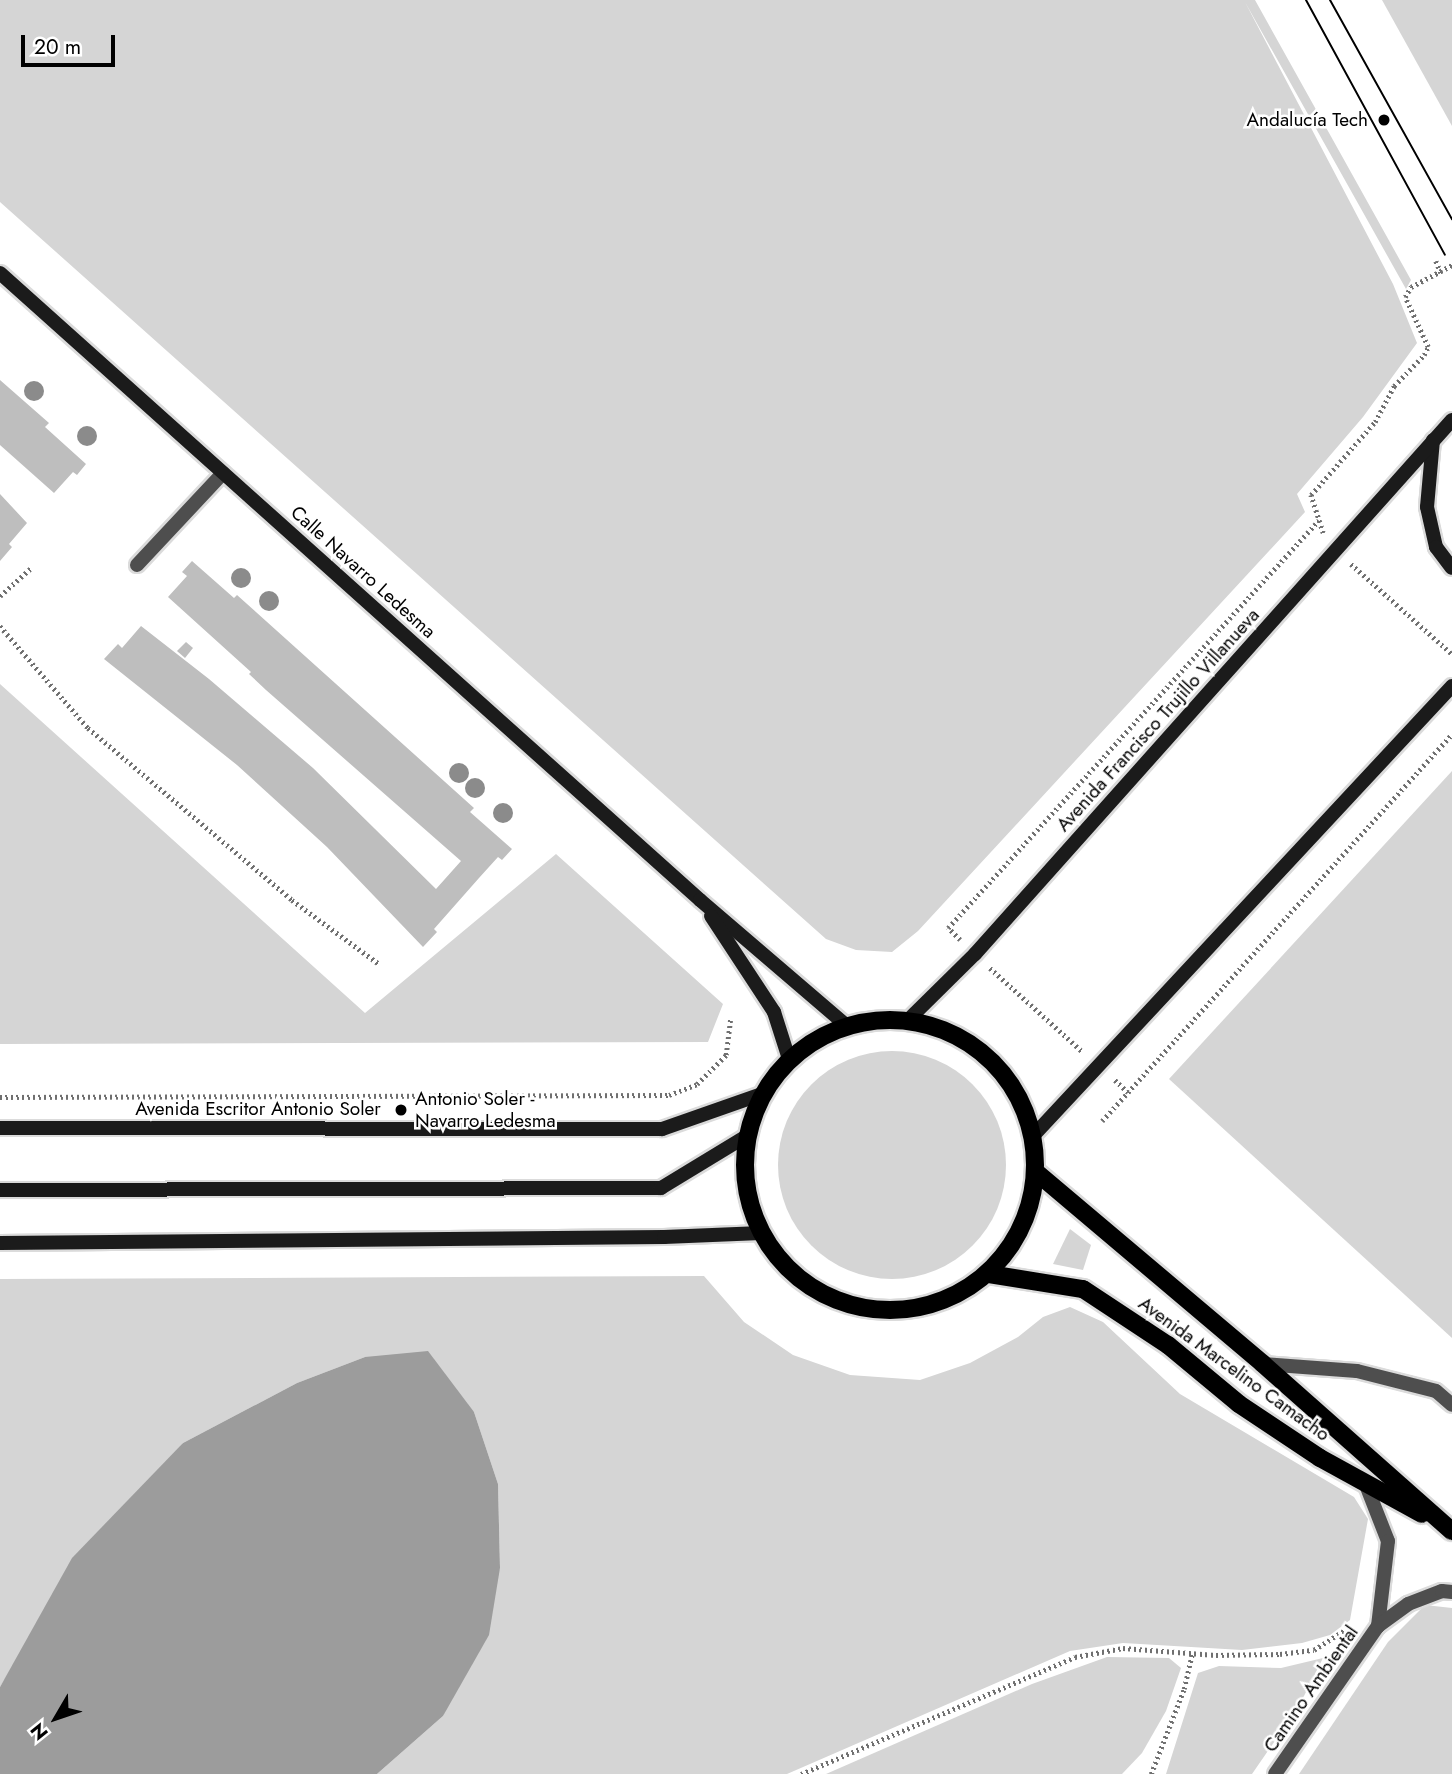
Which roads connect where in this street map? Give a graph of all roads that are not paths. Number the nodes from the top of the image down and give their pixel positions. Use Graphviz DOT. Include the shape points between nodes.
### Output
graph roads {
  1 [pos="0,273"];
  2 [pos="1452,420"];
  3 [pos="1433,440"];
  4 [pos="223,473"];
  5 [pos="137,565"];
  6 [pos="1452,568"];
  7 [pos="1452,686"];
  8 [pos="700,900"];
  9 [pos="907,1021"];
  10 [pos="847,1026"];
  11 [pos="789,1059"];
  12 [pos="762,1094"];
  13 [pos="0,1128"];
  14 [pos="748,1135"];
  15 [pos="1033,1136"];
  16 [pos="1036,1172"];
  17 [pos="0,1190"];
  18 [pos="761,1233"];
  19 [pos="0,1243"];
  20 [pos="989,1273"];
  21 [pos="1263,1364"];
  22 [pos="1452,1405"];
  23 [pos="1366,1485"];
  24 [pos="1449,1529"];
  25 [pos="1452,1592"];
  26 [pos="1378,1626"];
  27 [pos="1275,1774"];
  1 -- 4 [label="street, Calle Navarro Ledesma"];
  2 -- 3 [label="street, Avenida Francisco Trujillo Villanueva"];
  3 -- 6 [label="street" via="1427,507 1436,547"];
  3 -- 9 [label="street, Avenida Francisco Trujillo Villanueva" via="975,954"];
  4 -- 5 [label="street"];
  4 -- 8 [label="street, Calle Navarro Ledesma"];
  7 -- 15 [label="street"];
  8 -- 10 [label="street, Calle Navarro Ledesma"];
  8 -- 11 [label="street, Calle Navarro Ledesma" via="774,1012"];
  9 -- 10 [label="main road" via="876,1020"];
  9 -- 15 [label="main road" via="951,1033 989,1059 1017,1094"];
  10 -- 11 [label="main road"];
  11 -- 12 [label="main road"];
  12 -- 13 [label="street, Avenida Escritor Antonio Soler" via="662,1129"];
  12 -- 14 [label="main road"];
  14 -- 17 [label="street" via="661,1188"];
  14 -- 18 [label="main road" via="746,1185"];
  15 -- 16 [label="main road"];
  16 -- 20 [label="main road" via="1030,1210 1013,1244"];
  16 -- 21 [label="main road, Avenida Marcelino Camacho"];
  18 -- 19 [label="street"];
  18 -- 20 [label="main road" via="788,1269 824,1295 865,1310 909,1310 952,1298"];
  20 -- 23 [label="main road, Avenida Marcelino Camacho" via="1083,1289 1168,1345 1239,1404"];
  21 -- 22 [label="street, Avenida Marcelino Camacho" via="1357,1371 1436,1391"];
  21 -- 24 [label="main road, Avenida Marcelino Camacho"];
  23 -- 24 [label="main road, Avenida Marcelino Camacho"];
  23 -- 26 [label="street, Camino Ambiental" via="1388,1541"];
  25 -- 26 [label="street, Camino Ambiental" via="1442,1591 1408,1604"];
  26 -- 27 [label="street, Camino Ambiental"];
}
